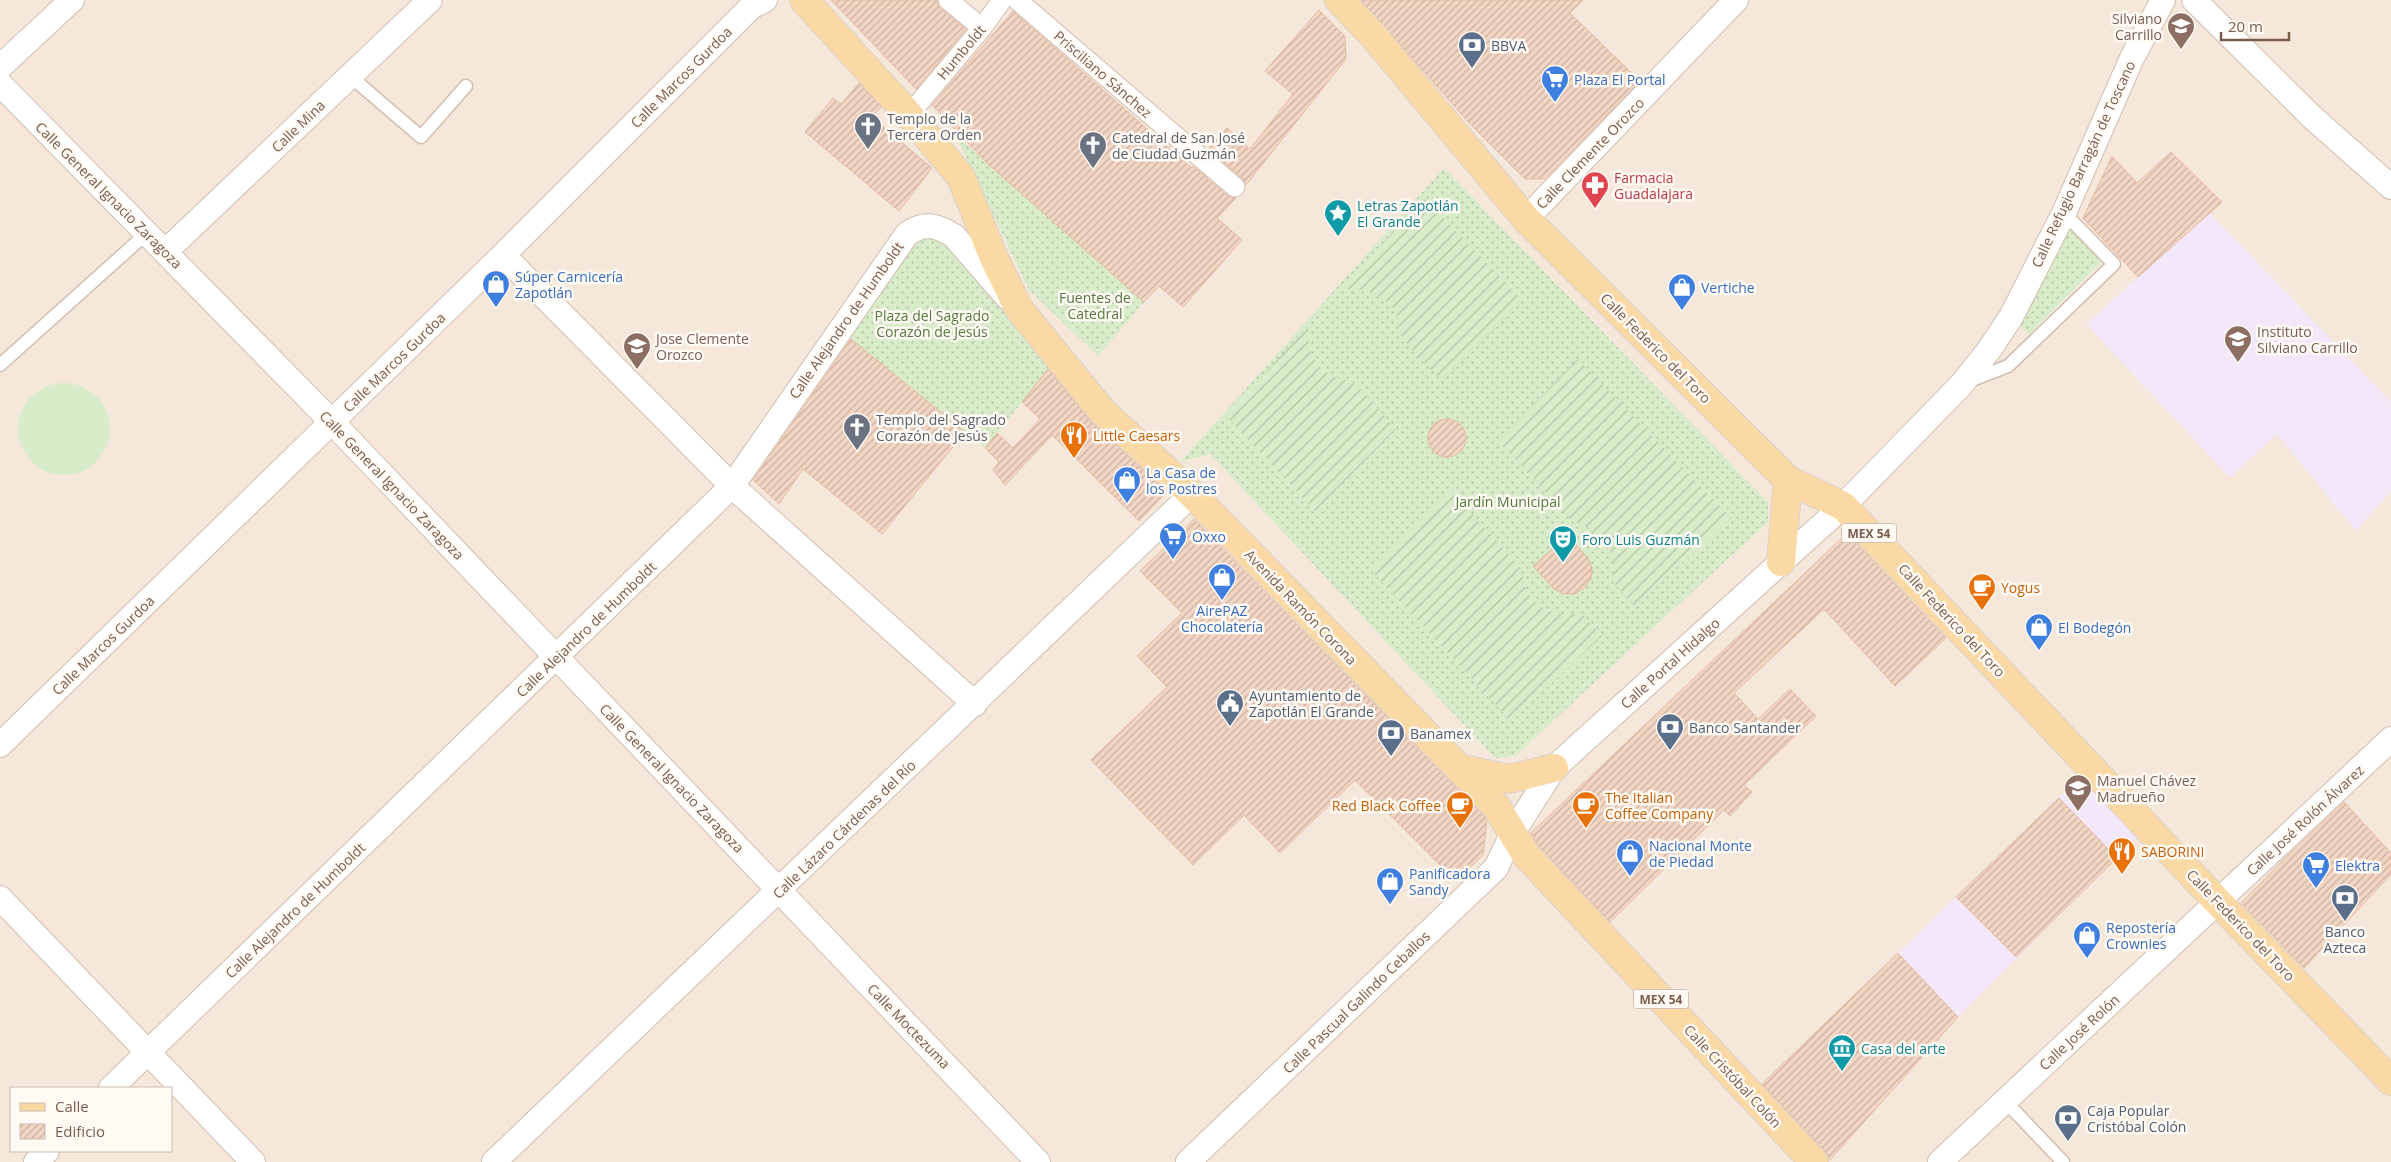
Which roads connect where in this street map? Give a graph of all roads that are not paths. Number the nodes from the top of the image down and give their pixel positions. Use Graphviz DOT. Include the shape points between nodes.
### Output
graph roads {
  1 [pos="72,0"];
  2 [pos="430,0"];
  3 [pos="765,0"];
  4 [pos="804,0"];
  5 [pos="948,0"];
  6 [pos="1002,0"];
  7 [pos="1017,0"];
  8 [pos="1339,0"];
  9 [pos="1736,0"];
  10 [pos="2163,0"];
  11 [pos="2194,0"];
  12 [pos="982,28"];
  13 [pos="0,67"];
  14 [pos="350,76"];
  15 [pos="0,84"];
  16 [pos="466,86"];
  17 [pos="918,104"];
  18 [pos="1235,187"];
  19 [pos="2391,187"];
  20 [pos="2064,213"];
  21 [pos="1526,219"];
  22 [pos="146,233"];
  23 [pos="165,252"];
  24 [pos="503,255"];
  25 [pos="1018,309"];
  26 [pos="0,365"];
  27 [pos="1962,384"];
  28 [pos="332,422"];
  29 [pos="1788,480"];
  30 [pos="732,486"];
  31 [pos="1192,494"];
  32 [pos="1843,506"];
  33 [pos="1781,562"];
  34 [pos="557,658"];
  35 [pos="975,704"];
  36 [pos="2391,739"];
  37 [pos="0,745"];
  38 [pos="1458,768"];
  39 [pos="1554,768"];
  40 [pos="1512,834"];
  41 [pos="780,891"];
  42 [pos="0,898"];
  43 [pos="2218,902"];
  44 [pos="148,1052"];
  45 [pos="2391,1081"];
  46 [pos="112,1087"];
  47 [pos="2005,1101"];
  48 [pos="46,1152"];
  49 [pos="36,1162"];
  50 [pos="253,1162"];
  51 [pos="494,1162"];
  52 [pos="1038,1162"];
  53 [pos="1188,1162"];
  54 [pos="1814,1162"];
  55 [pos="1940,1162"];
  56 [pos="2063,1162"];
  1 -- 13 [label="street"];
  2 -- 14 [label="street, Calle Mina"];
  3 -- 24 [label="street, Calle Marcos Gurdoa" via="751,7"];
  4 -- 25 [label="main road, Avenida Ramón Corona / MEX 54" via="909,114 961,177"];
  5 -- 12 [label="street"];
  6 -- 12 [label="street, Humboldt"];
  7 -- 18 [label="street, Prisciliano Sánchez"];
  8 -- 21 [label="main road, Calle Federico del Toro / MEX 54" via="1371,33"];
  9 -- 21 [label="street, Calle Clemente Orozco"];
  10 -- 20 [label="street, Calle Refugio Barragán de Toscano" via="2132,58"];
  11 -- 19 [label="street" via="2312,117"];
  12 -- 17 [label="street, Humboldt"];
  14 -- 16 [label="lane" via="421,137"];
  14 -- 23 [label="street, Calle Mina"];
  15 -- 22 [label="street, Calle General Ignacio Zaragoza"];
  20 -- 27 [label="street, Calle Refugio Barragán de Toscano" via="2011,318"];
  20 -- 27 [label="lane" via="2114,264 2008,366"];
  21 -- 29 [label="main road, Calle Federico del Toro / MEX 54"];
  22 -- 23 [label="street, Calle General Ignacio Zaragoza"];
  22 -- 26 [label="lane"];
  23 -- 28 [label="street, Calle General Ignacio Zaragoza"];
  24 -- 28 [label="street, Calle Marcos Gurdoa"];
  24 -- 30 [label="street"];
  25 -- 30 [label="street, Calle Alejandro de Humboldt" via="954,236 934,225 914,229 900,240"];
  25 -- 31 [label="main road, Avenida Ramón Corona / MEX 54" via="1102,411"];
  27 -- 32 [label="street, Calle Refugio Barragán de Toscano"];
  28 -- 34 [label="street, Calle General Ignacio Zaragoza"];
  28 -- 37 [label="street, Calle Marcos Gurdoa"];
  29 -- 32 [label="main road, Calle Federico del Toro / MEX 54"];
  29 -- 33 [label="main road"];
  30 -- 34 [label="street, Calle Alejandro de Humboldt"];
  30 -- 35 [label="street"];
  31 -- 35 [label="street, Calle Lázaro Cárdenas del Río"];
  31 -- 38 [label="main road, Avenida Ramón Corona / MEX 54"];
  32 -- 33 [label="street, Calle Portal Hidalgo"];
  32 -- 43 [label="main road, Calle Federico del Toro / MEX 54"];
  33 -- 39 [label="street, Calle Portal Hidalgo"];
  34 -- 41 [label="street, Calle General Ignacio Zaragoza"];
  34 -- 44 [label="street, Calle Alejandro de Humboldt"];
  35 -- 41 [label="street, Calle Lázaro Cárdenas del Río"];
  36 -- 43 [label="street, Calle José Rolón Álvarez"];
  38 -- 39 [label="main road" via="1509,779"];
  38 -- 40 [label="main road, Avenida Ramón Corona / MEX 54" via="1496,806"];
  39 -- 40 [label="street, Calle Portal Hidalgo"];
  40 -- 53 [label="street, Calle Pascual Galindo Ceballos" via="1496,868"];
  40 -- 54 [label="main road, Calle Cristóbal Colón / MEX 54" via="1526,855"];
  41 -- 51 [label="street, Calle Lázaro Cárdenas del Río"];
  41 -- 52 [label="street, Calle Moctezuma"];
  42 -- 44 [label="street"];
  43 -- 45 [label="main road, Calle Federico del Toro / MEX 54"];
  43 -- 47 [label="street, Calle José Rolón"];
  44 -- 46 [label="street, Calle Alejandro de Humboldt"];
  44 -- 50 [label="street"];
  47 -- 55 [label="street, Calle José Rolón"];
  47 -- 56 [label="lane"];
  48 -- 49 [label="street"];
}
